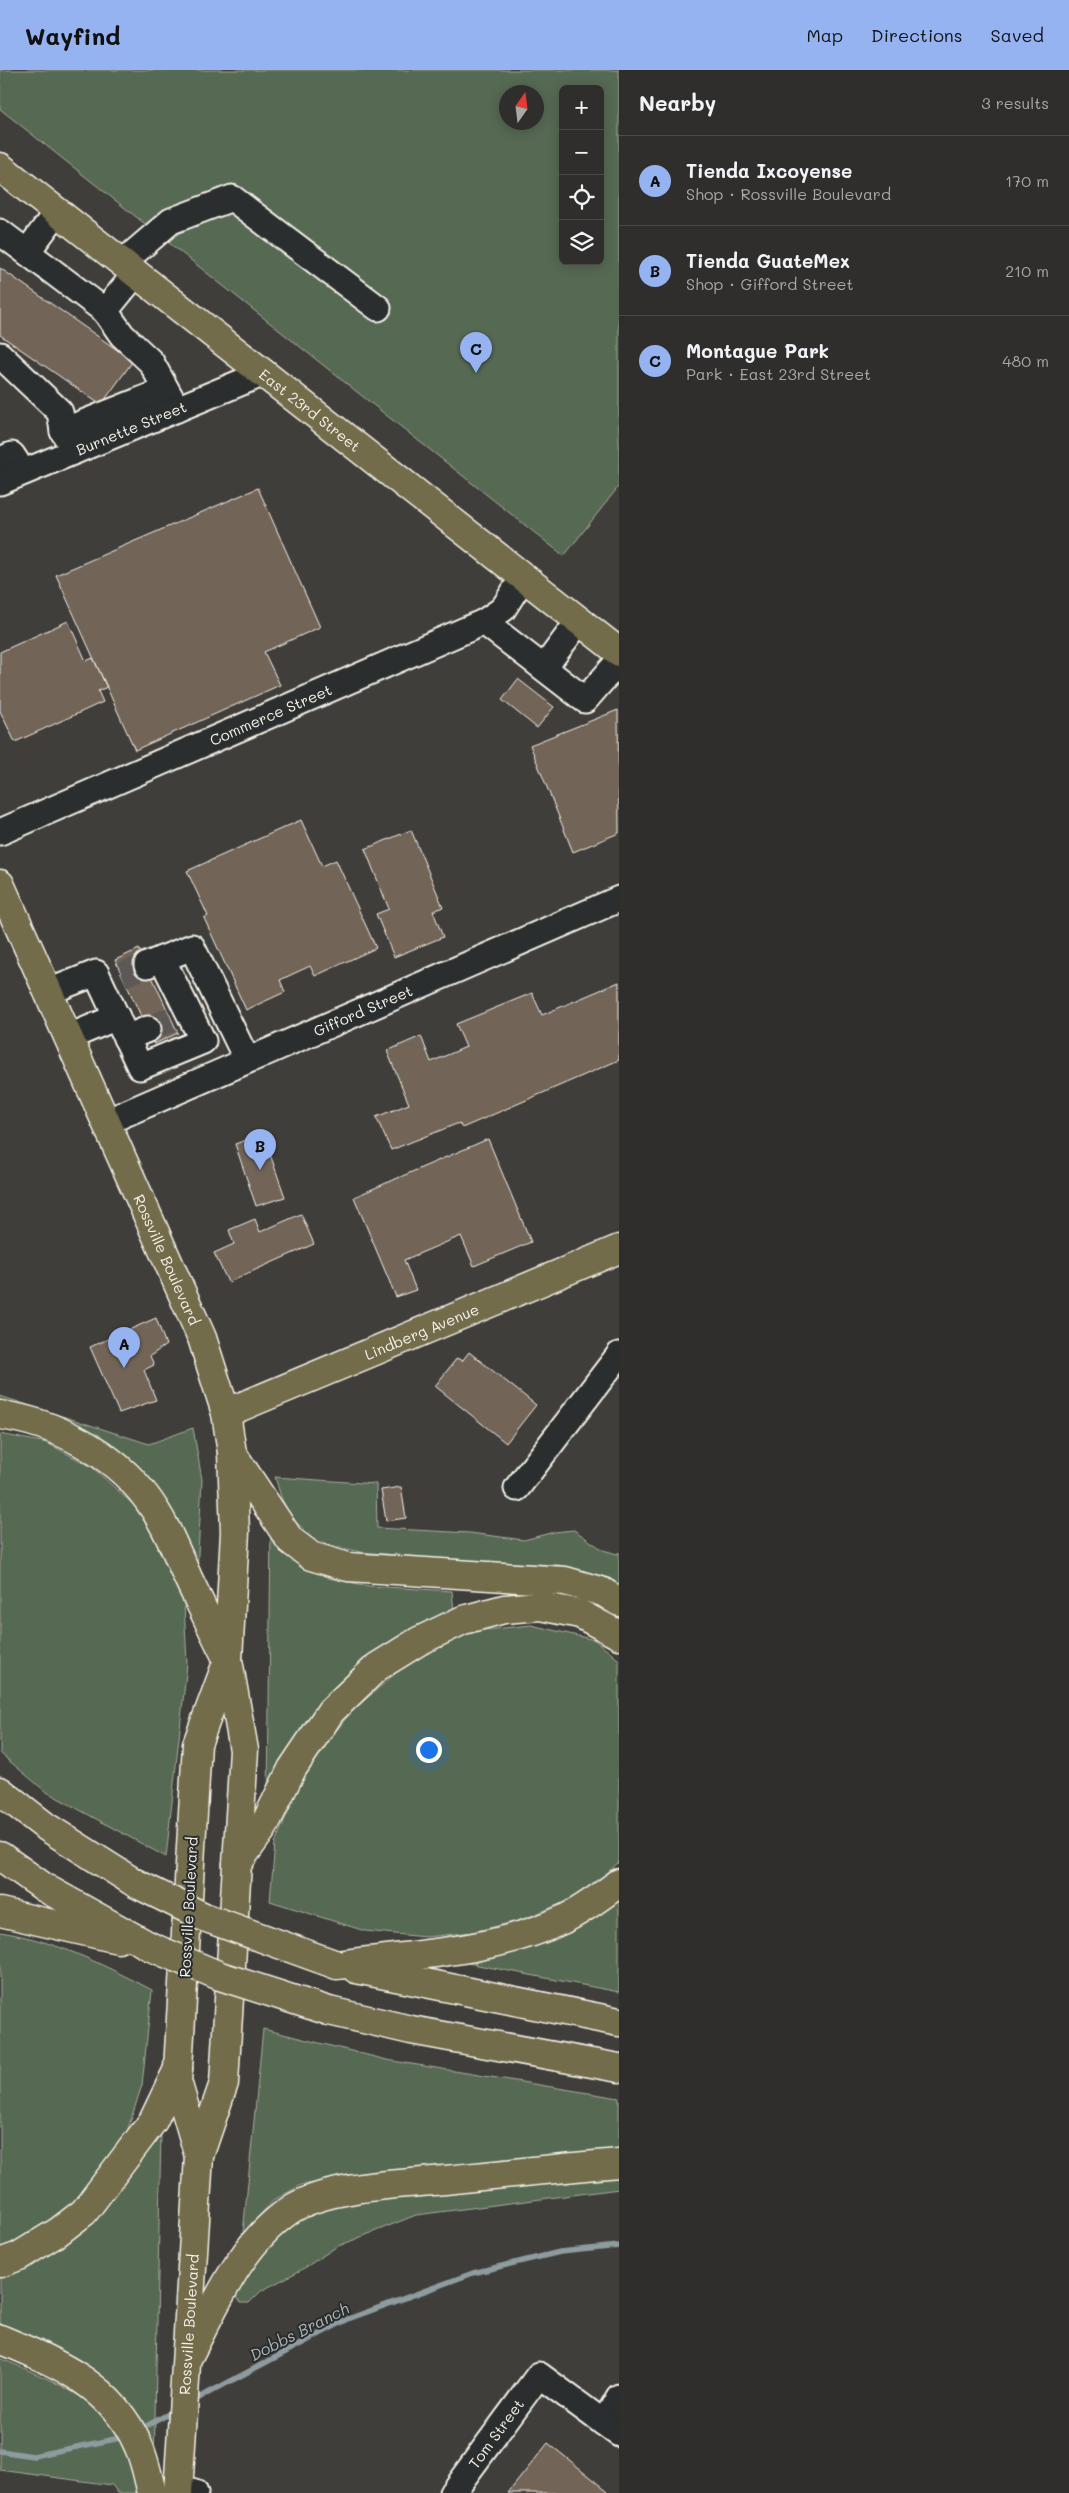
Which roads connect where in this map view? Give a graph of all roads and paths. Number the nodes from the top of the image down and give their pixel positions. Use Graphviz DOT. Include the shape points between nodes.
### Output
graph roads {
  1 [pos="0,167"];
  2 [pos="58,212"];
  3 [pos="0,232"];
  4 [pos="27,252"];
  5 [pos="129,268"];
  6 [pos="378,308"];
  7 [pos="105,311"];
  8 [pos="0,355"];
  9 [pos="264,373"];
  10 [pos="172,400"];
  11 [pos="69,441"];
  12 [pos="0,460"];
  13 [pos="23,472"];
  14 [pos="0,482"];
  15 [pos="524,576"];
  16 [pos="579,621"];
  17 [pos="484,622"];
  18 [pos="619,652"];
  19 [pos="619,661"];
  20 [pos="544,668"];
  21 [pos="0,832"];
  22 [pos="0,884"];
  23 [pos="619,899"];
  24 [pos="205,974"];
  25 [pos="177,988"];
  26 [pos="48,992"];
  27 [pos="220,1005"];
  28 [pos="184,1016"];
  29 [pos="130,1028"];
  30 [pos="235,1035"];
  31 [pos="69,1037"];
  32 [pos="204,1044"];
  33 [pos="248,1060"];
  34 [pos="153,1062"];
  35 [pos="219,1073"];
  36 [pos="168,1095"];
  37 [pos="106,1122"];
  38 [pos="619,1249"];
  39 [pos="619,1355"];
  40 [pos="226,1413"];
  41 [pos="0,1415"];
  42 [pos="232,1453"];
  43 [pos="517,1488"];
  44 [pos="619,1602"];
  45 [pos="619,1635"];
  46 [pos="228,1660"];
  47 [pos="0,1791"];
  48 [pos="0,1856"];
  49 [pos="237,1864"];
  50 [pos="619,1883"];
  51 [pos="0,1912"];
  52 [pos="149,1946"];
  53 [pos="337,1965"];
  54 [pos="619,2022"];
  55 [pos="619,2068"];
  56 [pos="178,2069"];
  57 [pos="199,2156"];
  58 [pos="619,2163"];
  59 [pos="0,2263"];
  60 [pos="0,2339"];
  61 [pos="185,2363"];
  62 [pos="619,2397"];
  63 [pos="611,2429"];
  64 [pos="176,2492"];
  65 [pos="452,2493"];
  1 -- 2 [label="main road, East 23rd Street"];
  2 -- 4 [label="street"];
  2 -- 5 [label="main road, East 23rd Street"];
  3 -- 4 [label="street"];
  4 -- 7 [label="street"];
  5 -- 6 [label="street" via="171,221 232,198"];
  5 -- 7 [label="street"];
  5 -- 9 [label="main road, East 23rd Street"];
  7 -- 10 [label="street" via="122,335 151,362"];
  8 -- 11 [label="street" via="60,412"];
  9 -- 10 [label="street, Burnette Street"];
  9 -- 15 [label="main road, East 23rd Street"];
  10 -- 11 [label="street, Burnette Street"];
  11 -- 13 [label="street, Burnette Street"];
  12 -- 13 [label="street" via="12,455"];
  13 -- 14 [label="street, Burnette Street"];
  15 -- 16 [label="main road, East 23rd Street"];
  15 -- 17 [label="street, Commerce Street" via="503,609"];
  16 -- 18 [label="main road, East 23rd Street"];
  16 -- 20 [label="street"];
  17 -- 20 [label="street"];
  17 -- 21 [label="street, Commerce Street"];
  19 -- 20 [label="street" via="585,700"];
  22 -- 26 [label="main road, Rossville Boulevard"];
  23 -- 33 [label="street, Gifford Street"];
  24 -- 25 [label="street"];
  24 -- 25 [label="street" via="192,946 154,962"];
  24 -- 27 [label="street"];
  25 -- 28 [label="street"];
  26 -- 29 [label="street" via="96,973 111,979"];
  26 -- 31 [label="main road, Rossville Boulevard"];
  27 -- 28 [label="street"];
  27 -- 30 [label="street"];
  28 -- 32 [label="street"];
  29 -- 31 [label="street"];
  29 -- 34 [label="street" via="140,1067"];
  30 -- 32 [label="street"];
  30 -- 33 [label="street"];
  31 -- 37 [label="main road, Rossville Boulevard"];
  32 -- 34 [label="street"];
  32 -- 35 [label="street"];
  33 -- 35 [label="street, Gifford Street"];
  34 -- 36 [label="street"];
  35 -- 36 [label="street, Gifford Street"];
  36 -- 37 [label="street, Gifford Street"];
  37 -- 40 [label="main road, Rossville Boulevard" via="202,1338"];
  38 -- 40 [label="main road, Lindberg Avenue"];
  39 -- 43 [label="street"];
  40 -- 42 [label="main road, Rossville Boulevard"];
  41 -- 46 [label="main road" via="47,1427 83,1443 114,1464 146,1496 171,1535"];
  42 -- 44 [label="main road" via="290,1540 311,1556 348,1567 565,1580 603,1592"];
  42 -- 46 [label="main road, Rossville Boulevard" via="235,1532"];
  45 -- 49 [label="main road" via="580,1614 540,1606 504,1609 463,1620 419,1641 377,1667 331,1711 292,1769 263,1828"];
  46 -- 49 [label="main road, Rossville Boulevard" via="244,1750"];
  46 -- 56 [label="main road, Rossville Boulevard" via="198,1744"];
  47 -- 53 [label="main road, bridge" via="45,1826 135,1883 204,1917"];
  48 -- 52 [label="main road" via="45,1888"];
  49 -- 57 [label="main road, Rossville Boulevard" via="224,2083"];
  50 -- 53 [label="main road" via="562,1920 528,1933 486,1945"];
  51 -- 52 [label="main road"];
  52 -- 55 [label="main road, bridge" via="220,1976 329,2011 411,2030"];
  53 -- 54 [label="main road"];
  56 -- 57 [label="main road, Rossville Boulevard" via="177,2081"];
  56 -- 59 [label="main road" via="153,2121 84,2212 19,2256"];
  57 -- 61 [label="main road, Rossville Boulevard"];
  58 -- 61 [label="main road" via="359,2188 312,2200 290,2210 265,2232 236,2266"];
  60 -- 64 [label="main road" via="93,2385 115,2407 139,2446"];
  61 -- 64 [label="main road, Rossville Boulevard"];
  62 -- 63 [label="street"];
  63 -- 65 [label="street, Tom Street" via="539,2375"];
}
